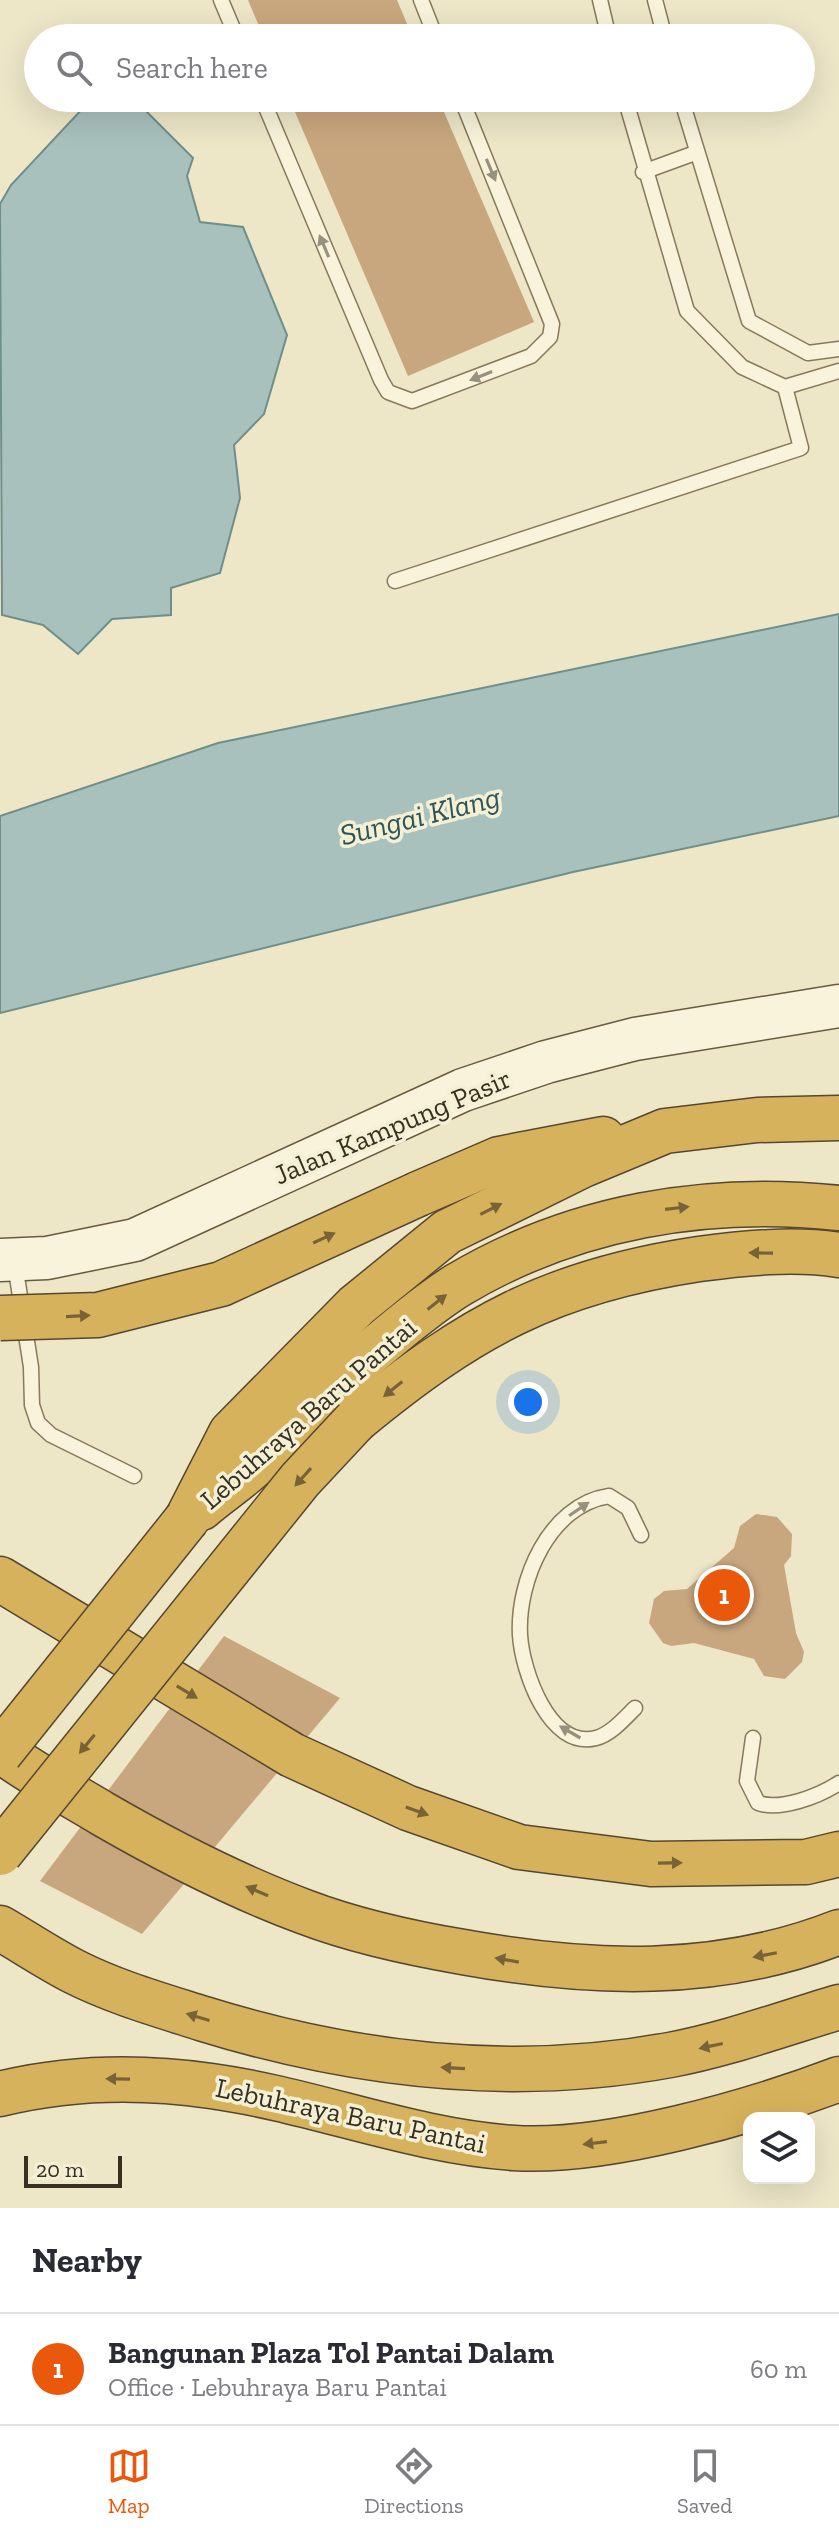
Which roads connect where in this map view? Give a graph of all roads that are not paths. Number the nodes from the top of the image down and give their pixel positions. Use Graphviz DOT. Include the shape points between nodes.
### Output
graph roads {
  1 [pos="221,0"];
  2 [pos="421,0"];
  3 [pos="600,0"];
  4 [pos="655,0"];
  5 [pos="231,24"];
  6 [pos="430,24"];
  7 [pos="606,24"];
  8 [pos="661,24"];
  9 [pos="268,112"];
  10 [pos="467,112"];
  11 [pos="628,112"];
  12 [pos="685,112"];
  13 [pos="695,153"];
  14 [pos="643,172"];
  15 [pos="839,349"];
  16 [pos="839,371"];
  17 [pos="785,387"];
  18 [pos="395,581"];
  19 [pos="839,1006"];
  20 [pos="839,1118"];
  21 [pos="665,1131"];
  22 [pos="839,1208"];
  23 [pos="839,1255"];
  24 [pos="7,1259"];
  25 [pos="0,1318"];
  26 [pos="330,1389"];
  27 [pos="134,1476"];
  28 [pos="641,1535"];
  29 [pos="0,1579"];
  30 [pos="635,1708"];
  31 [pos="753,1738"];
  32 [pos="0,1751"];
  33 [pos="839,1783"];
  34 [pos="0,1853"];
  35 [pos="839,1854"];
  36 [pos="0,1928"];
  37 [pos="839,1932"];
  38 [pos="839,2007"];
  39 [pos="839,2079"];
  40 [pos="0,2094"];
  1 -- 5 [label="lane"];
  2 -- 6 [label="lane"];
  3 -- 7 [label="lane"];
  4 -- 8 [label="lane"];
  10 -- 9 [label="lane, one-way" via="550,311 550,337 531,356 412,401 388,392 381,380"];
  11 -- 14 [label="lane"];
  12 -- 13 [label="lane"];
  13 -- 14 [label="lane"];
  13 -- 15 [label="lane" via="749,321 808,353"];
  14 -- 17 [label="lane" via="687,311 742,367"];
  16 -- 17 [label="lane"];
  17 -- 18 [label="lane" via="801,448"];
  19 -- 24 [label="street, Jalan Kampung Pasir" via="635,1039 546,1062 463,1090 135,1240 47,1258"];
  20 -- 21 [label="highway, Lebuhraya Baru Pantai" via="757,1120"];
  25 -- 21 [label="highway, one-way, bridge" via="98,1315 221,1284 499,1159"];
  26 -- 21 [label="highway, Lebuhraya Baru Pantai, one-way" via="356,1306 447,1232"];
  26 -- 22 [label="highway, Lebuhraya Baru Pantai, one-way" via="457,1286 527,1250 657,1211 724,1202"];
  23 -- 26 [label="highway, Lebuhraya Baru Pantai, one-way" via="745,1253 629,1270 563,1290 499,1318 414,1372"];
  24 -- 27 [label="lane" via="38,1423 51,1435"];
  26 -- 32 [label="highway, Lebuhraya Baru Pantai, bridge" via="261,1459 187,1519"];
  26 -- 34 [label="highway, Lebuhraya Baru Pantai, one-way, bridge" via="300,1480"];
  30 -- 28 [label="lane, one-way" via="599,1738 565,1732 543,1711 520,1636 523,1587 563,1520 595,1498 609,1496 628,1508"];
  29 -- 35 [label="highway, one-way" via="292,1755 408,1808 519,1847 651,1864 806,1862"];
  31 -- 33 [label="lane" via="747,1781 758,1803 769,1807 824,1793"];
  37 -- 32 [label="highway, Lebuhraya Baru Pantai, one-way" via="796,1949 698,1968 614,1971 517,1962 403,1941 306,1913 220,1876 148,1840"];
  38 -- 36 [label="highway, one-way" via="723,2044 653,2057 500,2071 407,2065 319,2051 143,2000 74,1972"];
  39 -- 40 [label="highway, Lebuhraya Baru Pantai, one-way" via="782,2101 671,2128 596,2144 517,2148 444,2140 213,2086 156,2080 100,2079"];
}
